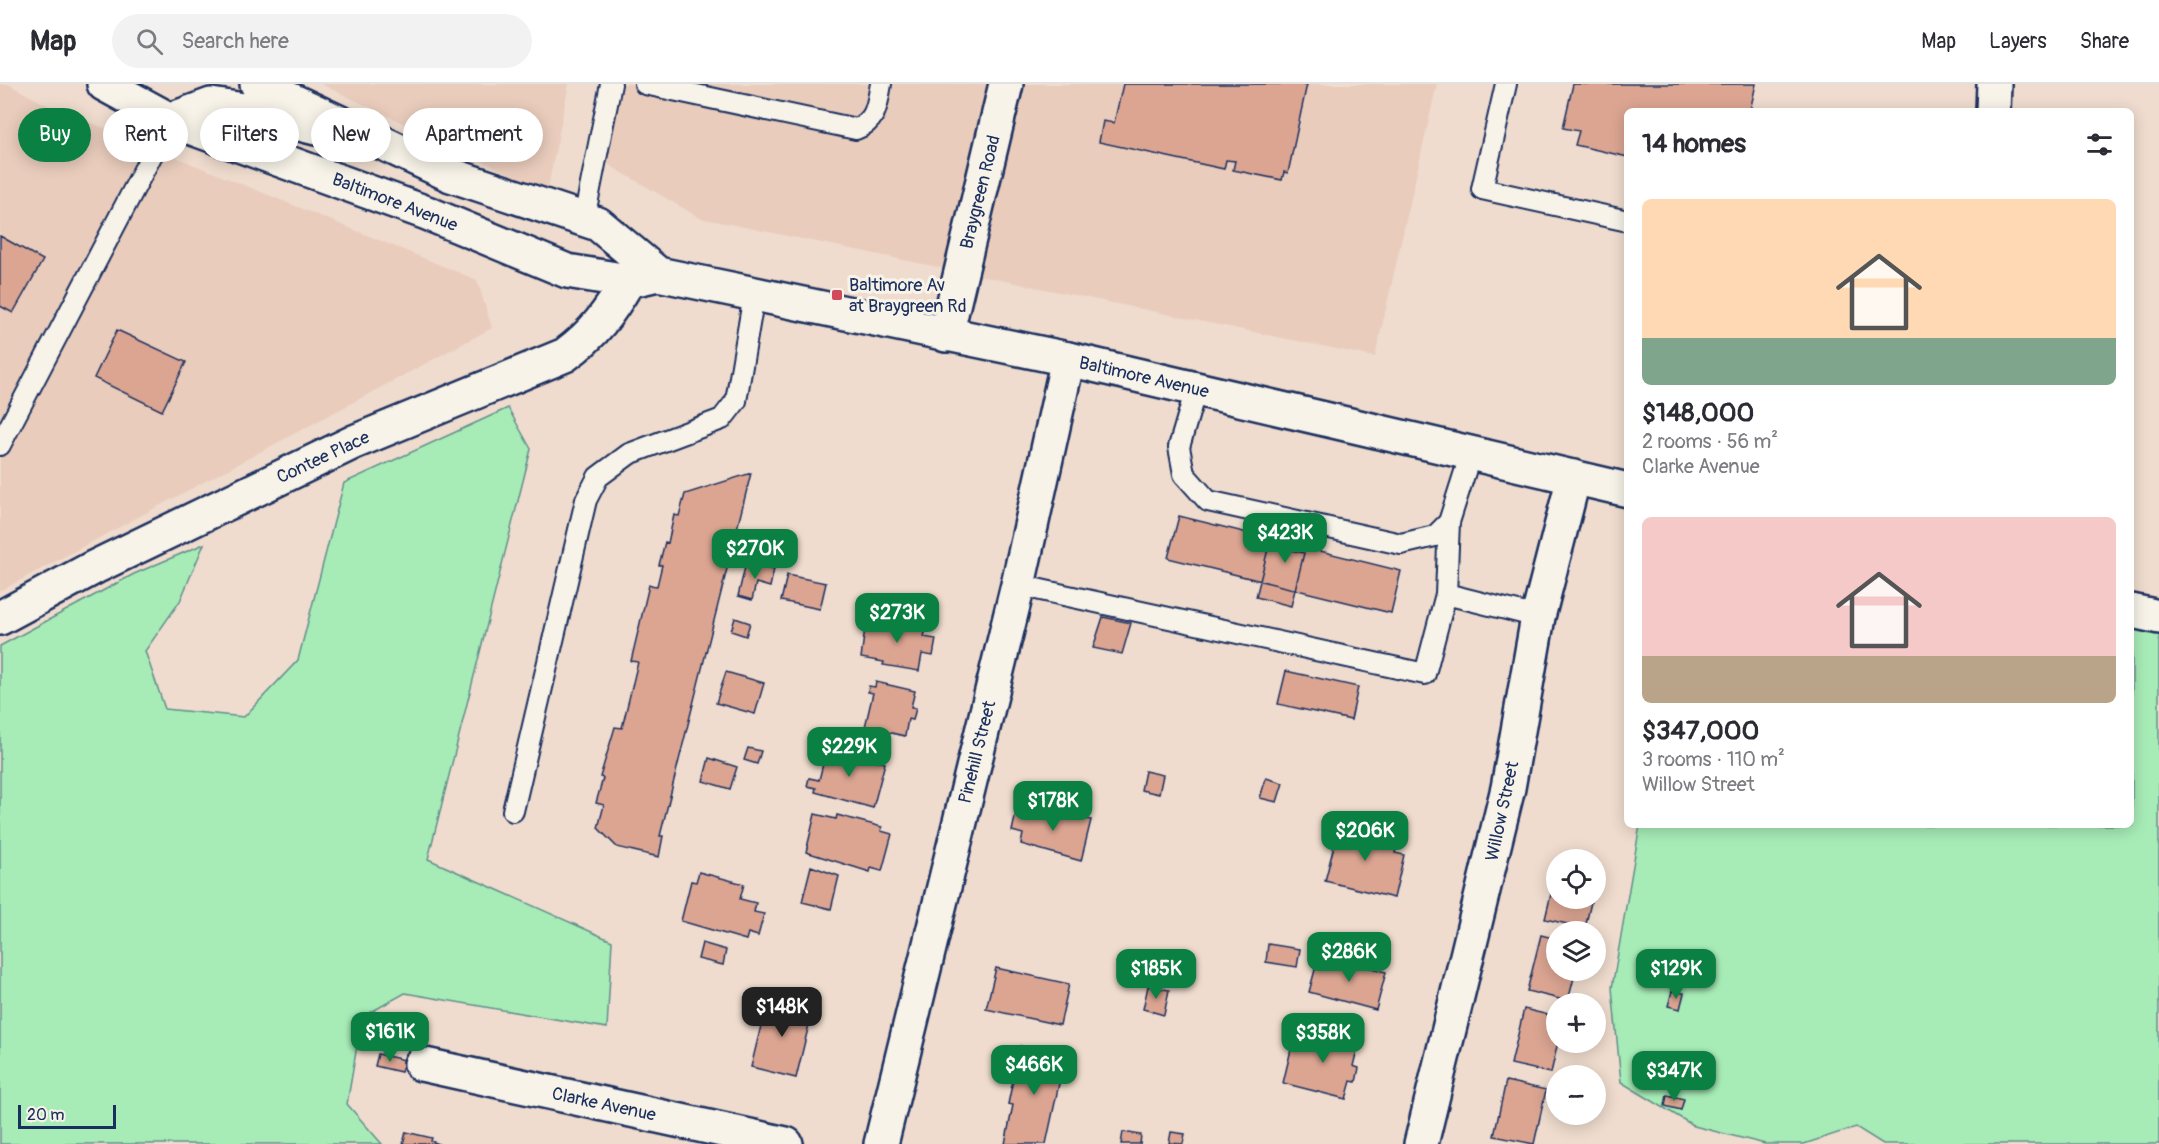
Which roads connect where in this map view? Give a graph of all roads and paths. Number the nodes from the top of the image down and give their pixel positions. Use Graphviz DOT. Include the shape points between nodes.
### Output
graph roads {
  1 [pos="104,84"];
  2 [pos="256,84"];
  3 [pos="611,84"];
  4 [pos="645,84"];
  5 [pos="881,84"];
  6 [pos="1006,84"];
  7 [pos="1506,84"];
  8 [pos="1994,84"];
  9 [pos="148,108"];
  10 [pos="1993,108"];
  11 [pos="311,110"];
  12 [pos="188,113"];
  13 [pos="188,127"];
  14 [pos="311,127"];
  15 [pos="391,149"];
  16 [pos="148,162"];
  17 [pos="584,219"];
  18 [pos="1624,220"];
  19 [pos="643,278"];
  20 [pos="754,295"];
  21 [pos="946,335"];
  22 [pos="1068,359"];
  23 [pos="1196,389"];
  24 [pos="0,445"];
  25 [pos="1471,453"];
  26 [pos="1574,477"];
  27 [pos="1624,489"];
  28 [pos="1449,522"];
  29 [pos="1017,585"];
  30 [pos="1446,594"];
  31 [pos="2134,611"];
  32 [pos="1538,616"];
  33 [pos="2159,617"];
  34 [pos="0,618"];
  35 [pos="513,811"];
  36 [pos="421,1064"];
  37 [pos="786,1144"];
  38 [pos="881,1144"];
  39 [pos="1421,1144"];
  1 -- 9 [label="street, Baltimore Avenue"];
  2 -- 11 [label="street, Baltimore Avenue"];
  3 -- 17 [label="lane"];
  4 -- 5 [label="lane" via="856,129 868,124 874,115"];
  6 -- 21 [label="street, Braygreen Road"];
  7 -- 18 [label="lane" via="1482,189"];
  8 -- 10 [label="street"];
  12 -- 14 [label="street" via="211,105"];
  13 -- 19 [label="street, Baltimore Avenue" via="427,213 567,271"];
  15 -- 17 [label="street, Baltimore Avenue" via="451,175"];
  16 -- 24 [label="lane"];
  17 -- 19 [label="street, Baltimore Avenue" via="598,224"];
  19 -- 20 [label="street, Baltimore Avenue"];
  19 -- 34 [label="street, Contee Place" via="590,337 565,355 354,441 105,562"];
  20 -- 21 [label="street, Baltimore Avenue"];
  20 -- 35 [label="lane" via="736,401 723,419 629,454 598,477 586,500"];
  21 -- 22 [label="street, Baltimore Avenue"];
  22 -- 23 [label="street, Baltimore Avenue"];
  22 -- 29 [label="street, Pinehill Street"];
  23 -- 25 [label="street, Baltimore Avenue"];
  23 -- 28 [label="lane" via="1179,447 1184,474 1208,501 1401,544 1435,536"];
  25 -- 26 [label="street, Baltimore Avenue"];
  25 -- 28 [label="lane"];
  26 -- 27 [label="street, Baltimore Avenue"];
  26 -- 32 [label="street, Willow Street"];
  28 -- 30 [label="lane"];
  29 -- 30 [label="lane" via="1425,674"];
  29 -- 38 [label="street, Pinehill Street"];
  30 -- 32 [label="lane"];
  31 -- 33 [label="street"];
  32 -- 39 [label="street, Willow Street" via="1508,788"];
  36 -- 37 [label="street, Clarke Avenue"];
}
